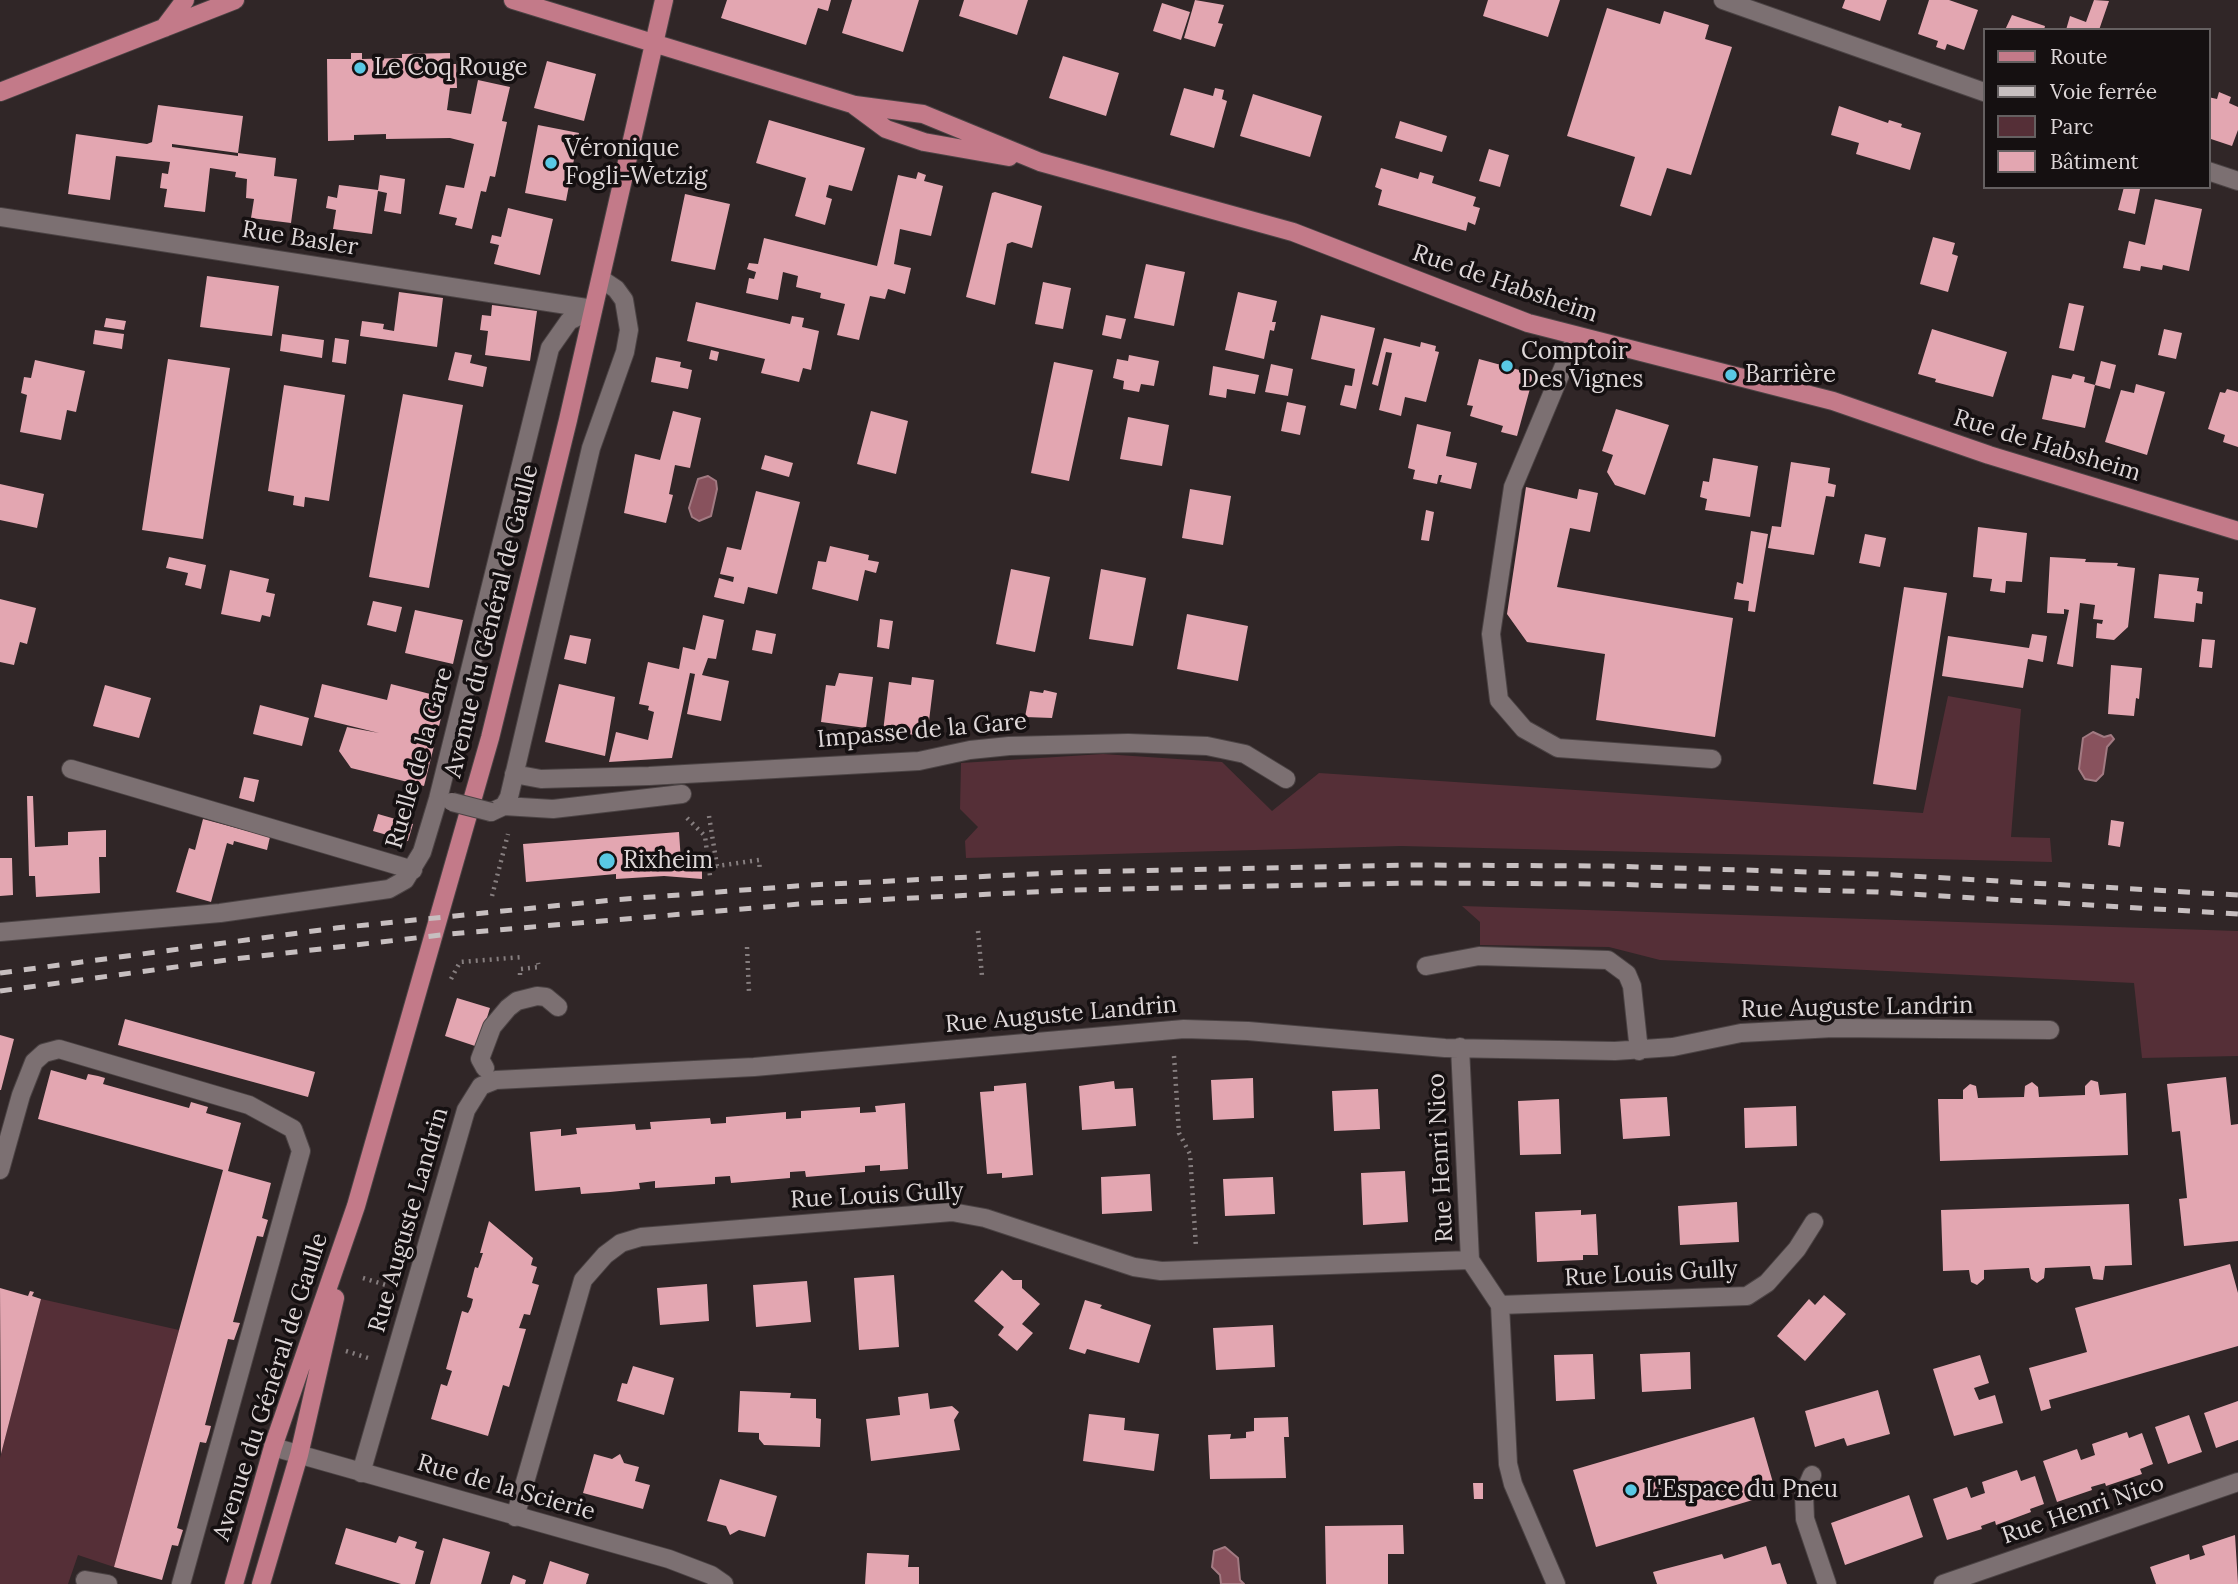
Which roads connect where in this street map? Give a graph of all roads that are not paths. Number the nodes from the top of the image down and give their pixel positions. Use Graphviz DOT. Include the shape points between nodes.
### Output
graph roads {
  1 [pos="185,0"];
  2 [pos="235,0"];
  3 [pos="513,0"];
  4 [pos="664,0"];
  5 [pos="1723,0"];
  6 [pos="163,29"];
  7 [pos="655,42"];
  8 [pos="1982,91"];
  9 [pos="0,92"];
  10 [pos="855,106"];
  11 [pos="1040,162"];
  12 [pos="2210,172"];
  13 [pos="2238,181"];
  14 [pos="0,217"];
  15 [pos="601,279"];
  16 [pos="593,309"];
  17 [pos="1576,337"];
  18 [pos="2238,531"];
  19 [pos="1712,759"];
  20 [pos="71,769"];
  21 [pos="514,774"];
  22 [pos="1286,779"];
  23 [pos="677,796"];
  24 [pos="445,800"];
  25 [pos="497,809"];
  26 [pos="414,870"];
  27 [pos="0,932"];
  28 [pos="1426,966"];
  29 [pos="558,1007"];
  30 [pos="2050,1030"];
  31 [pos="1460,1047"];
  32 [pos="1639,1051"];
  33 [pos="485,1068"];
  34 [pos="0,1170"];
  35 [pos="356,1206"];
  36 [pos="1814,1222"];
  37 [pos="1470,1260"];
  38 [pos="1500,1306"];
  39 [pos="273,1447"];
  40 [pos="299,1455"];
  41 [pos="361,1472"];
  42 [pos="1812,1475"];
  43 [pos="2238,1482"];
  44 [pos="515,1517"];
  45 [pos="85,1580"];
  46 [pos="108,1584"];
  47 [pos="181,1584"];
  48 [pos="234,1584"];
  49 [pos="261,1584"];
  50 [pos="724,1584"];
  51 [pos="1556,1584"];
  52 [pos="1827,1584"];
  53 [pos="1943,1584"];
  1 -- 6 [label="main road"];
  2 -- 6 [label="main road"];
  3 -- 7 [label="main road, Rue de Habsheim"];
  4 -- 7 [label="main road, Avenue du Général de Gaulle"];
  5 -- 8 [label="street"];
  6 -- 9 [label="main road"];
  7 -- 10 [label="main road, Rue de Habsheim"];
  7 -- 15 [label="main road, Avenue du Général de Gaulle"];
  10 -- 11 [label="main road, Rue de Habsheim" via="923,114"];
  10 -- 11 [label="main road, Rue de Habsheim" via="886,129 923,142"];
  11 -- 17 [label="main road, Rue de Habsheim" via="1293,232 1528,323"];
  12 -- 13 [label="street"];
  14 -- 16 [label="street, Rue Basler"];
  15 -- 16 [label="main road, Avenue du Général de Gaulle"];
  15 -- 21 [label="street" via="624,300 629,330 591,448"];
  16 -- 24 [label="street, Ruelle de la Gare" via="569,321 550,348"];
  16 -- 35 [label="main road, Avenue du Général de Gaulle" via="490,738"];
  17 -- 18 [label="main road, Rue de Habsheim" via="1833,401 1989,455"];
  17 -- 19 [label="street" via="1513,487 1491,634 1499,700 1524,729 1558,748"];
  20 -- 26 [label="street"];
  21 -- 22 [label="street, Impasse de la Gare" via="564,779 649,776 919,761 1009,746 1128,743 1207,746 1245,754"];
  21 -- 25 [label="street"];
  23 -- 25 [label="street" via="554,810"];
  24 -- 25 [label="street, bridge"];
  24 -- 26 [label="street, Ruelle de la Gare"];
  26 -- 27 [label="street, Ruelle de la Gare" via="389,889 220,913"];
  28 -- 32 [label="street" via="1479,956 1608,960 1627,974 1632,986"];
  29 -- 33 [label="street" via="546,997 517,1001 492,1027 480,1059"];
  30 -- 32 [label="street, Rue Auguste Landrin" via="1833,1028 1741,1033"];
  31 -- 32 [label="street, Rue Auguste Landrin"];
  31 -- 37 [label="street, Rue Henri Nico"];
  31 -- 41 [label="street, Rue Auguste Landrin" via="1173,1030 754,1067 496,1080 481,1086 466,1110"];
  34 -- 47 [label="street" via="34,1062 59,1049 249,1105 293,1129 301,1151"];
  35 -- 39 [label="main road, Avenue du Général de Gaulle"];
  35 -- 40 [label="main road, Avenue du Général de Gaulle"];
  36 -- 38 [label="street, Rue Louis Gully" via="1767,1283 1747,1296"];
  37 -- 38 [label="street, Rue Henri Nico"];
  37 -- 44 [label="street, Rue Louis Gully" via="1197,1272 1135,1267 985,1218 952,1212 641,1237 621,1243 592,1268 576,1297"];
  38 -- 51 [label="street" via="1508,1464"];
  39 -- 40 [label="street, Rue de la Scierie"];
  39 -- 48 [label="main road, Avenue du Général de Gaulle"];
  40 -- 41 [label="street, Rue de la Scierie"];
  40 -- 49 [label="main road, Avenue du Général de Gaulle"];
  41 -- 44 [label="street, Rue de la Scierie"];
  42 -- 52 [label="street" via="1804,1494 1805,1519"];
  43 -- 53 [label="street, Rue Henri Nico"];
  44 -- 50 [label="street, Rue de la Scierie" via="669,1559"];
  45 -- 46 [label="street"];
}
